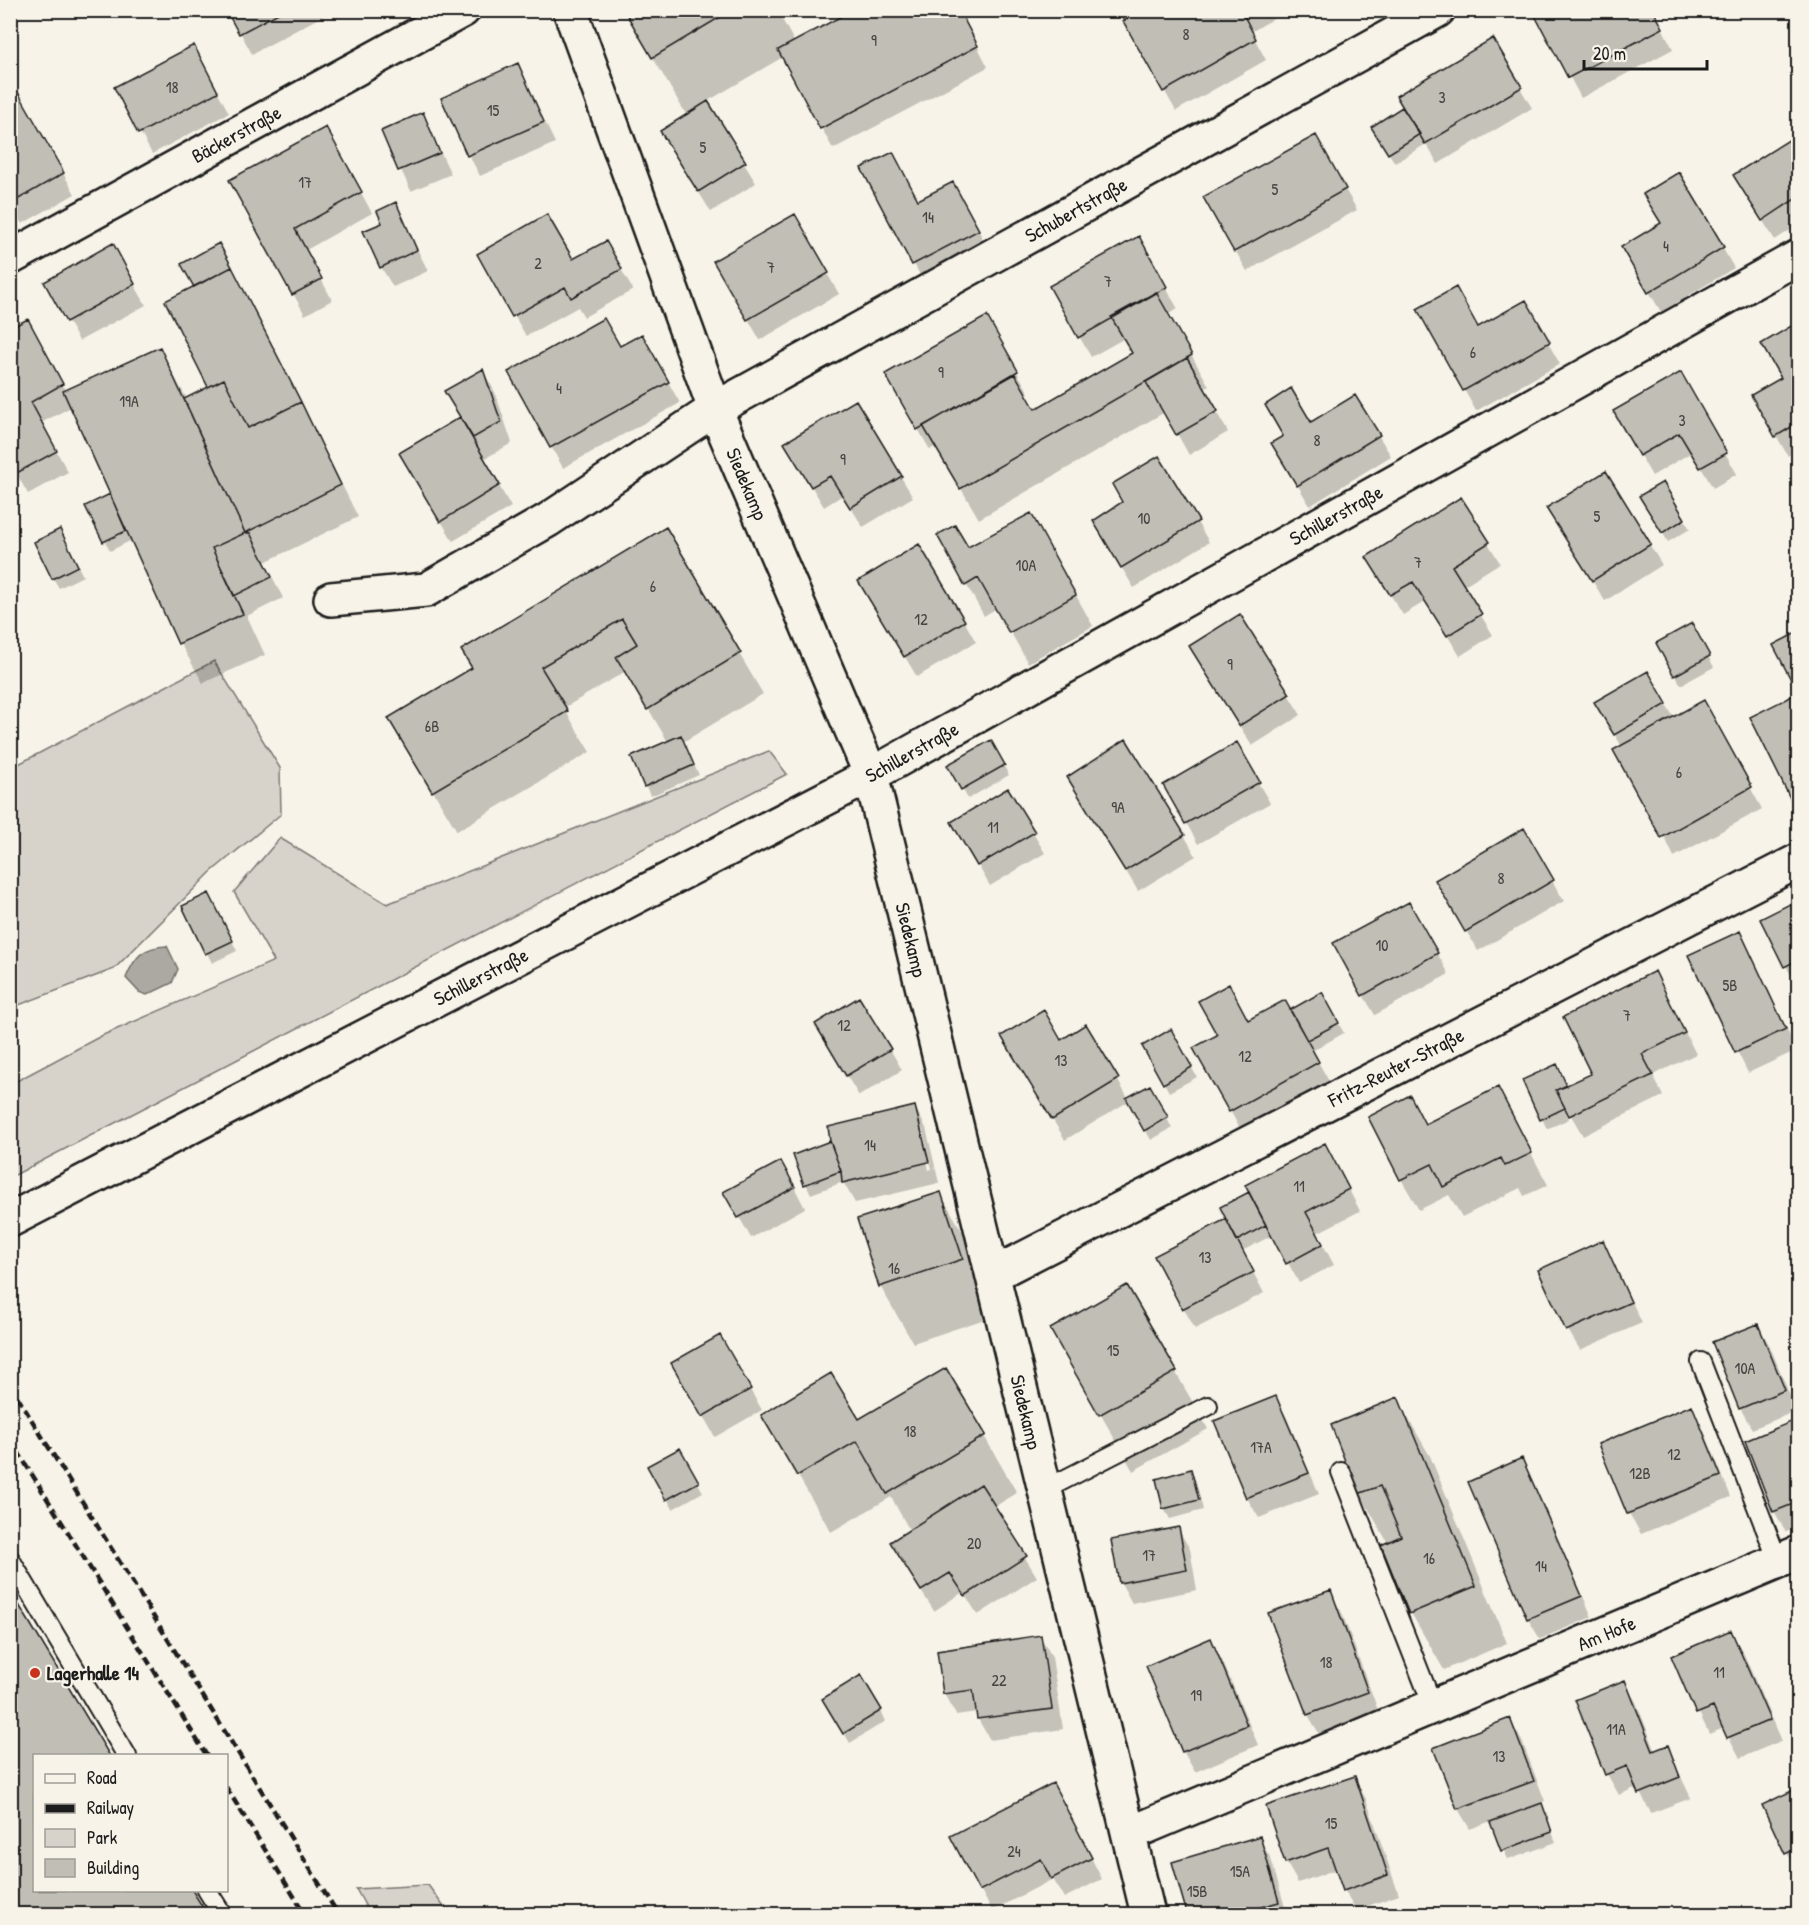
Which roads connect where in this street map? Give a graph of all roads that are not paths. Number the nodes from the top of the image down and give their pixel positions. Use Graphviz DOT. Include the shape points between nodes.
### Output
graph roads {
  1 [pos="463,10"];
  2 [pos="570,10"];
  3 [pos="1438,10"];
  4 [pos="1798,257"];
  5 [pos="10,258"];
  6 [pos="715,410"];
  7 [pos="331,599"];
  8 [pos="879,770"];
  9 [pos="1798,861"];
  10 [pos="10,1220"];
  11 [pos="994,1274"];
  12 [pos="1701,1362"];
  13 [pos="1208,1406"];
  14 [pos="1341,1472"];
  15 [pos="1046,1489"];
  16 [pos="1788,1557"];
  17 [pos="10,1559"];
  18 [pos="1433,1706"];
  19 [pos="126,1754"];
  20 [pos="1129,1834"];
  21 [pos="208,1892"];
  22 [pos="222,1914"];
  23 [pos="1148,1914"];
  1 -- 5 [label="street, Bäckerstraße"];
  2 -- 6 [label="street, Siedekamp"];
  3 -- 6 [label="street, Schubertstraße"];
  4 -- 8 [label="street, Schillerstraße"];
  6 -- 7 [label="street" via="548,520 426,590"];
  6 -- 8 [label="street, Siedekamp"];
  8 -- 10 [label="street, Schillerstraße"];
  8 -- 11 [label="street, Siedekamp"];
  9 -- 11 [label="street, Fritz-Reuter-Straße"];
  11 -- 15 [label="street, Siedekamp"];
  12 -- 16 [label="lane, Am Hofe"];
  13 -- 15 [label="lane"];
  14 -- 18 [label="lane"];
  15 -- 20 [label="street, Siedekamp"];
  16 -- 18 [label="street, Am Hofe"];
  17 -- 19 [label="lane"];
  18 -- 20 [label="street, Am Hofe"];
  20 -- 23 [label="street, Siedekamp"];
  21 -- 22 [label="lane"];
}
